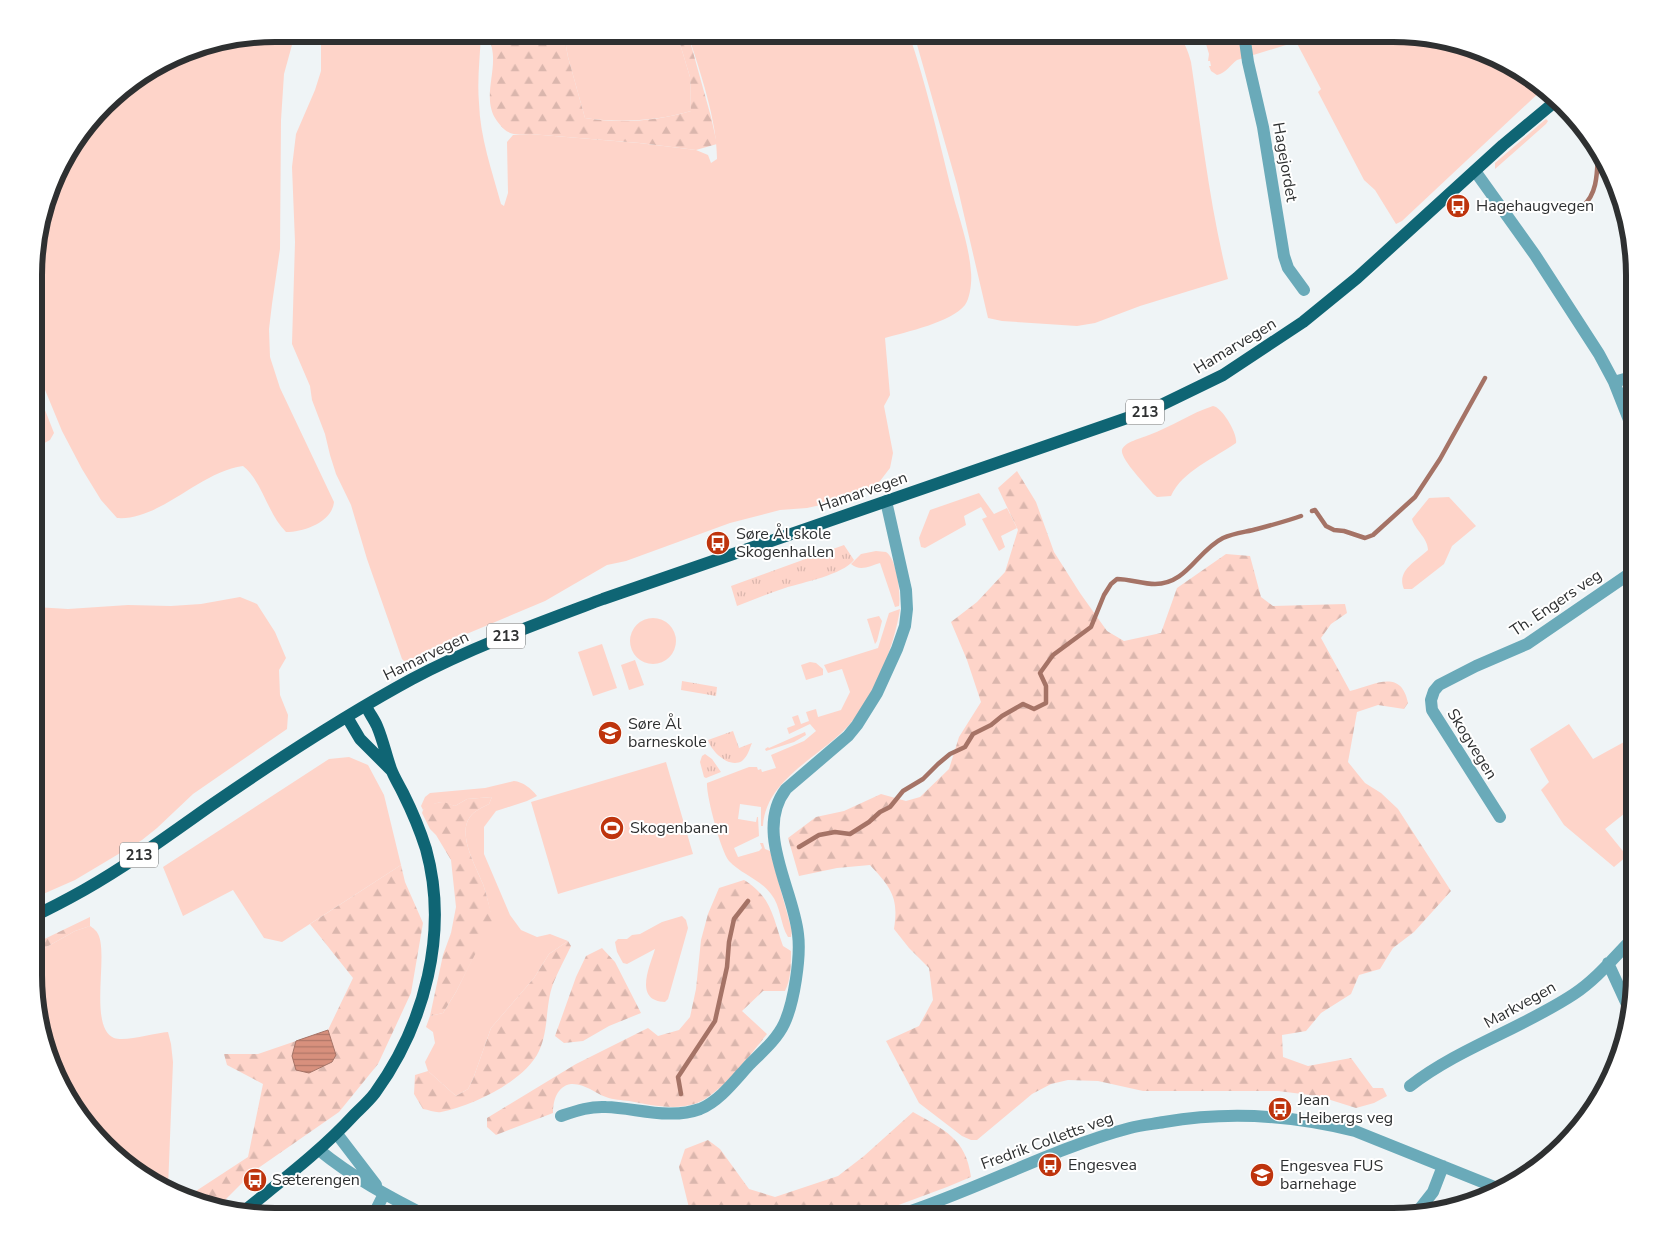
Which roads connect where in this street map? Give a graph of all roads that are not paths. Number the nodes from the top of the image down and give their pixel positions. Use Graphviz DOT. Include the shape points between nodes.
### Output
graph roads {
  1 [pos="1245,42"];
  2 [pos="1551,104"];
  3 [pos="1475,171"];
  4 [pos="1304,290"];
  5 [pos="1626,379"];
  6 [pos="1614,382"];
  7 [pos="1626,412"];
  8 [pos="886,502"];
  9 [pos="1626,576"];
  10 [pos="1439,685"];
  11 [pos="366,706"];
  12 [pos="347,717"];
  13 [pos="391,770"];
  14 [pos="1500,817"];
  15 [pos="42,912"];
  16 [pos="1626,945"];
  17 [pos="1608,963"];
  18 [pos="1625,1001"];
  19 [pos="1410,1086"];
  20 [pos="562,1116"];
  21 [pos="337,1134"];
  22 [pos="319,1150"];
  23 [pos="1443,1166"];
  24 [pos="1492,1186"];
  25 [pos="384,1194"];
  26 [pos="250,1206"];
  27 [pos="1421,1206"];
  28 [pos="377,1208"];
  29 [pos="411,1208"];
  30 [pos="917,1208"];
  1 -- 4 [label="street, Hagejordet" via="1284,256 1288,268"];
  2 -- 3 [label="main road, Hamarvegen / 213"];
  3 -- 6 [label="street" via="1575,316"];
  3 -- 8 [label="main road, Hamarvegen / 213" via="1327,304 1223,375 1153,409"];
  5 -- 6 [label="street"];
  6 -- 7 [label="street"];
  8 -- 11 [label="main road, Hamarvegen / 213" via="523,629 412,679"];
  8 -- 20 [label="street" via="906,590 905,626 897,649 877,693 857,725 786,789 775,808 773,831 799,943 790,1008 784,1024 774,1040 723,1092 699,1109 668,1114 603,1107 582,1109"];
  9 -- 10 [label="street, Th. Engers veg" via="1527,644"];
  10 -- 14 [label="street, Skogvegen" via="1431,700 1432,710"];
  11 -- 12 [label="main road, Hamarvegen / 213"];
  11 -- 13 [label="main road" via="377,727"];
  12 -- 13 [label="main road" via="360,739"];
  12 -- 15 [label="main road, Hamarvegen / 213" via="149,849 86,889"];
  13 -- 21 [label="main road" via="415,820 427,856 435,894 433,950 416,1019 400,1052 374,1094"];
  16 -- 17 [label="street, Markvegen"];
  17 -- 18 [label="street"];
  17 -- 19 [label="street, Markvegen" via="1575,994 1439,1066"];
  21 -- 22 [label="main road"];
  21 -- 25 [label="street"];
  22 -- 25 [label="street"];
  22 -- 26 [label="main road"];
  23 -- 24 [label="street, Fredrik Colletts veg"];
  23 -- 27 [label="street" via="1433,1192"];
  23 -- 30 [label="street, Fredrik Colletts veg" via="1355,1131 1334,1126 1256,1115 1208,1116 1132,1128 1090,1140"];
  25 -- 28 [label="street"];
  25 -- 29 [label="street"];
}
